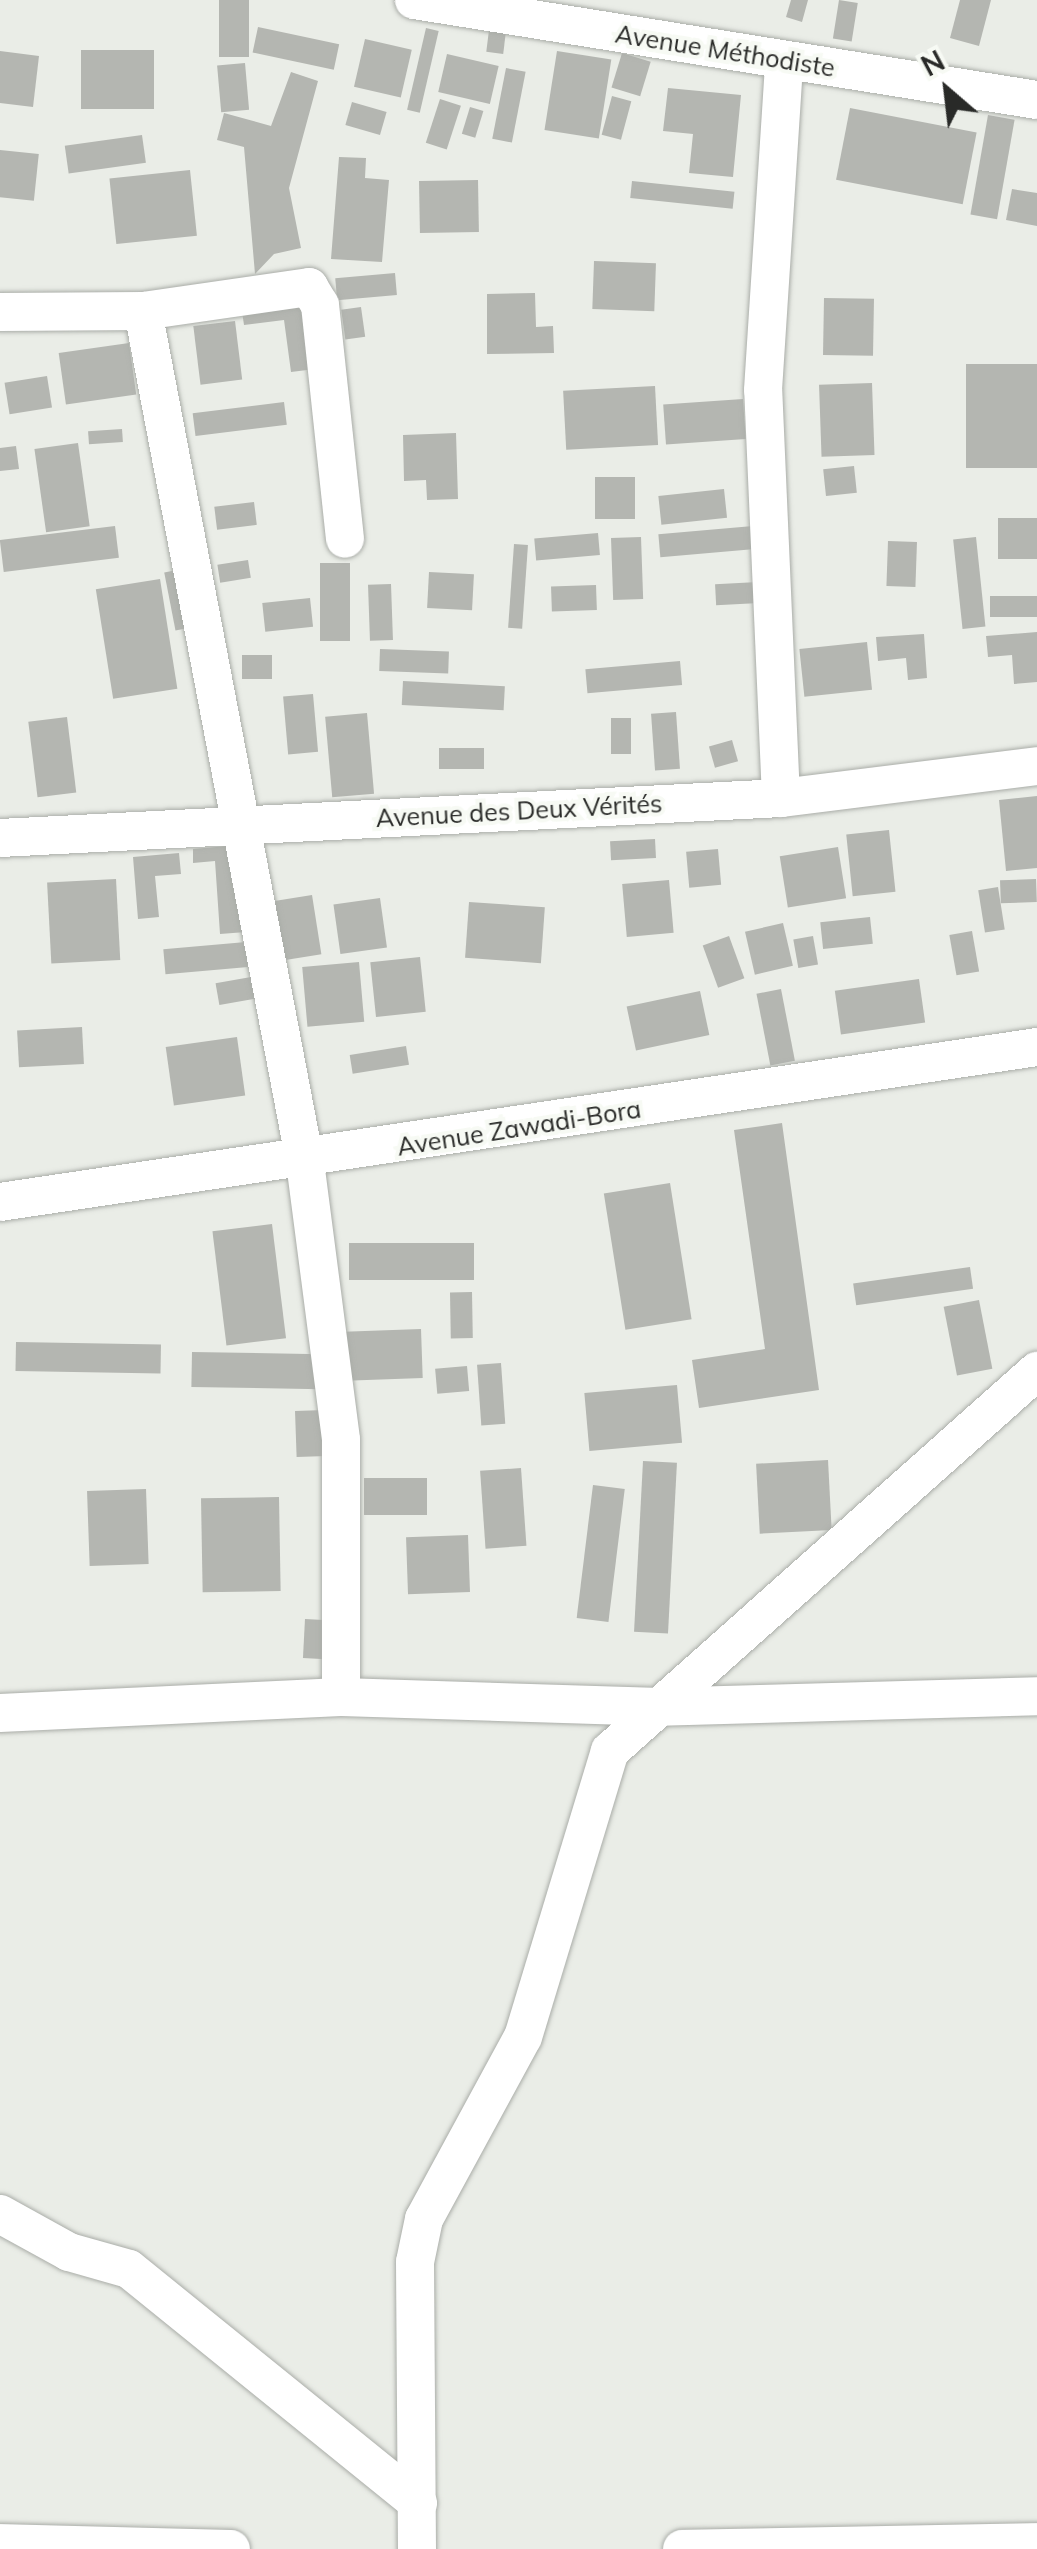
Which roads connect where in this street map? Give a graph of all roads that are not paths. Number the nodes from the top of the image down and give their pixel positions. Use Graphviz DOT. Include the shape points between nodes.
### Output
graph roads {
  1 [pos="414,0"];
  2 [pos="784,61"];
  3 [pos="1037,100"];
  4 [pos="143,311"];
  5 [pos="0,312"];
  6 [pos="345,539"];
  7 [pos="1037,766"];
  8 [pos="780,798"];
  9 [pos="247,825"];
  10 [pos="0,838"];
  11 [pos="1037,1047"];
  12 [pos="306,1162"];
  13 [pos="0,1202"];
  14 [pos="1037,1371"];
  15 [pos="1037,1696"];
  16 [pos="340,1697"];
  17 [pos="652,1706"];
  18 [pos="0,1714"];
  19 [pos="0,2214"];
  20 [pos="418,2503"];
  21 [pos="1037,2542"];
  22 [pos="0,2543"];
  23 [pos="231,2549"];
  24 [pos="417,2549"];
  25 [pos="682,2549"];
  1 -- 2 [label="street, Avenue Méthodiste"];
  2 -- 3 [label="street, Avenue Méthodiste"];
  2 -- 8 [label="street" via="762,390"];
  4 -- 5 [label="street"];
  4 -- 6 [label="street" via="310,288 320,305"];
  4 -- 9 [label="street"];
  7 -- 8 [label="street, Avenue des Deux Vérités"];
  8 -- 9 [label="street, Avenue des Deux Vérités"];
  9 -- 10 [label="street, Avenue des Deux Vérités"];
  9 -- 12 [label="street"];
  11 -- 12 [label="street, Avenue Zawadi-Bora"];
  12 -- 13 [label="street, Avenue Zawadi-Bora"];
  12 -- 16 [label="street" via="340,1440"];
  14 -- 17 [label="street"];
  15 -- 17 [label="street"];
  16 -- 17 [label="street"];
  16 -- 18 [label="street"];
  17 -- 20 [label="street" via="610,1751 523,2037 424,2219 414,2262"];
  19 -- 20 [label="street" via="70,2252 129,2270"];
  20 -- 24 [label="street"];
  21 -- 25 [label="street"];
  22 -- 23 [label="street"];
}
